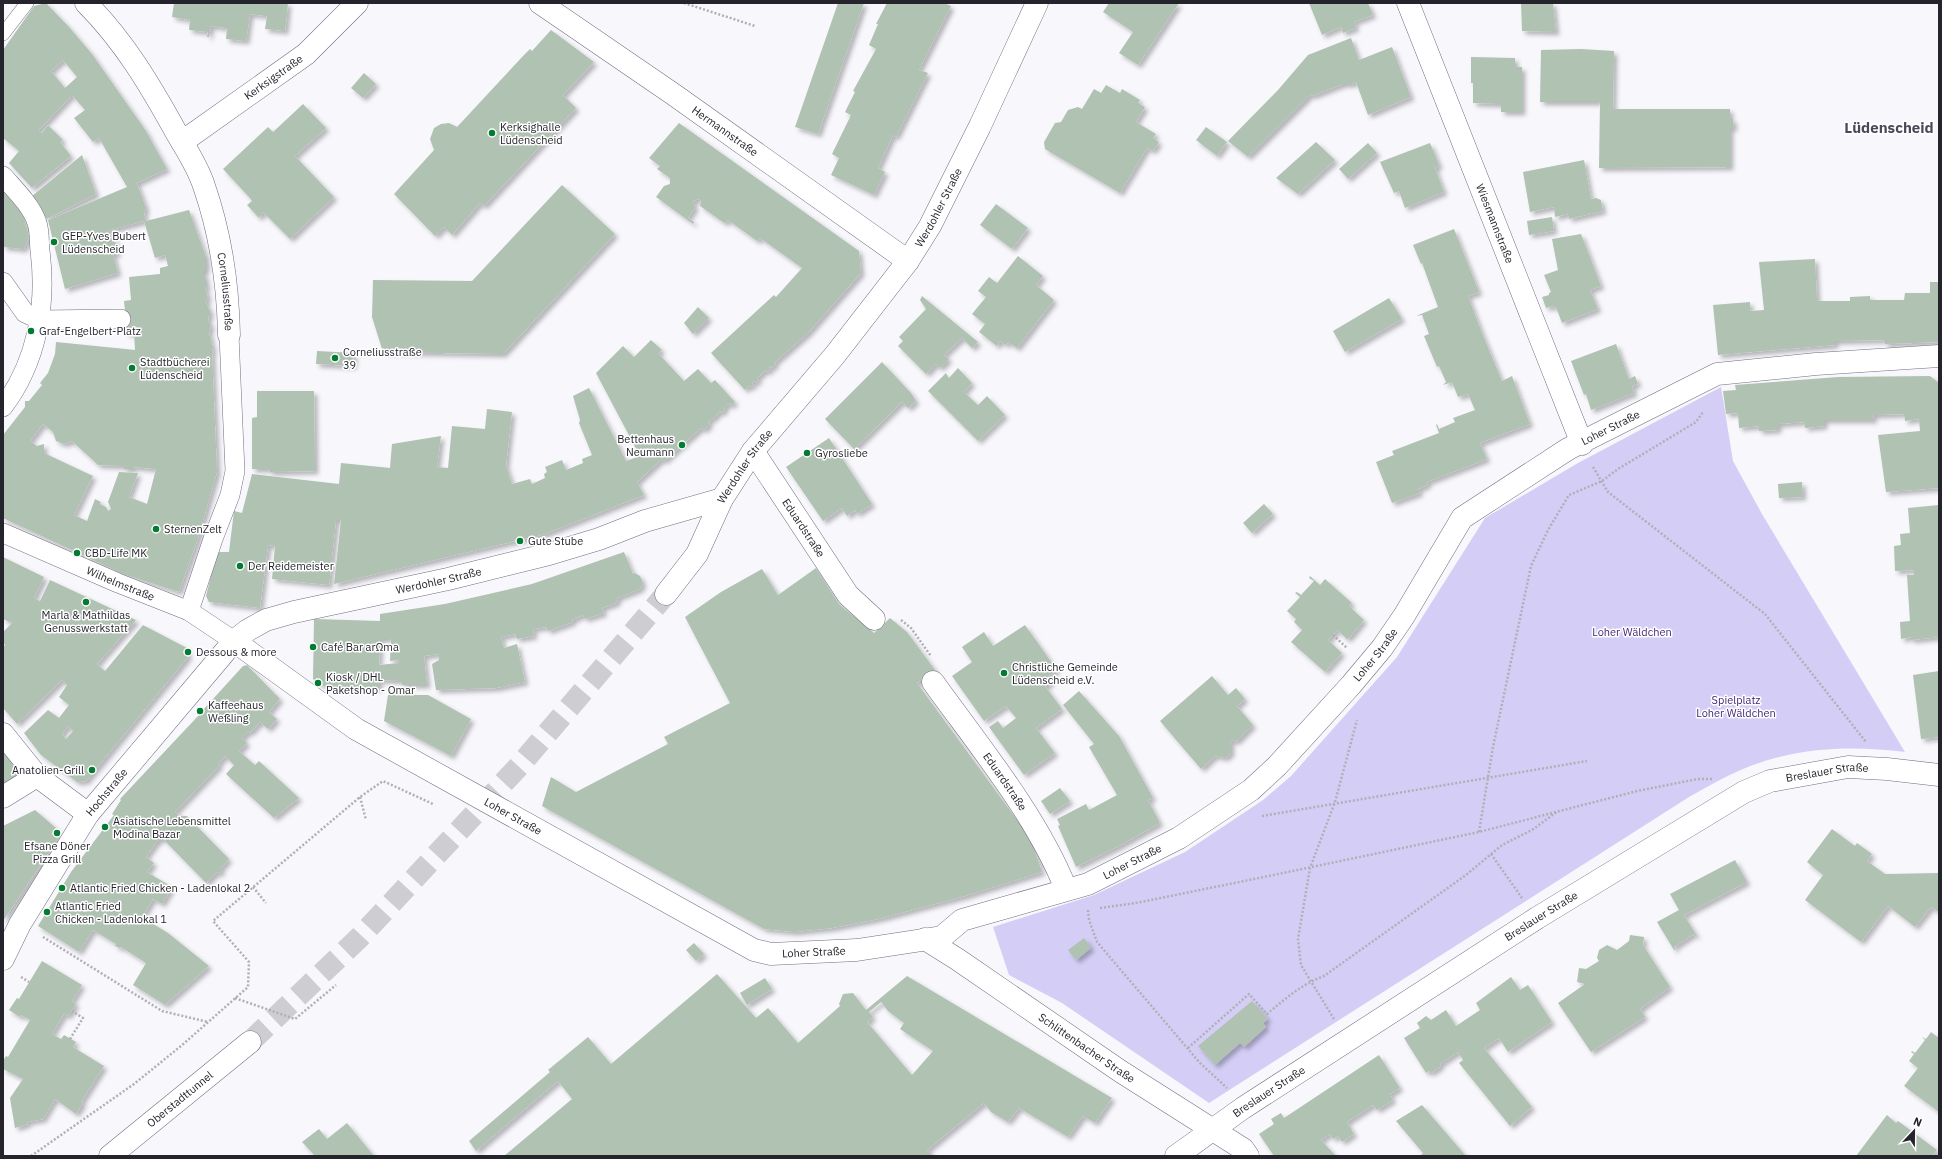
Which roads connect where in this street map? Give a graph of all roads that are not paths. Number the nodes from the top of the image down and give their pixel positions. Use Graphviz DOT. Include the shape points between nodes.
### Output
graph roads {
  1 [pos="27,3"];
  2 [pos="86,3"];
  3 [pos="357,3"];
  4 [pos="540,3"];
  5 [pos="1037,3"];
  6 [pos="1408,3"];
  7 [pos="3,34"];
  8 [pos="182,142"];
  9 [pos="3,176"];
  10 [pos="908,261"];
  11 [pos="3,282"];
  12 [pos="121,319"];
  13 [pos="40,320"];
  14 [pos="229,335"];
  15 [pos="1939,356"];
  16 [pos="3,407"];
  17 [pos="1582,444"];
  18 [pos="753,451"];
  19 [pos="722,499"];
  20 [pos="3,533"];
  21 [pos="666,594"];
  22 [pos="190,611"];
  23 [pos="874,619"];
  24 [pos="234,641"];
  25 [pos="934,672"];
  26 [pos="3,734"];
  27 [pos="1939,775"];
  28 [pos="37,776"];
  29 [pos="3,797"];
  30 [pos="88,814"];
  31 [pos="1066,889"];
  32 [pos="925,939"];
  33 [pos="3,959"];
  34 [pos="250,1042"];
  35 [pos="1212,1129"];
  36 [pos="110,1156"];
  37 [pos="1176,1156"];
  38 [pos="1248,1156"];
  1 -- 7 [label="lane"];
  2 -- 8 [label="street, Corneliusstraße" via="106,22 140,69"];
  3 -- 8 [label="street, Kerksigstraße" via="306,54"];
  4 -- 10 [label="street, Hermannstraße"];
  5 -- 10 [label="street, Werdohler Straße" via="930,226"];
  6 -- 17 [label="street, Wiesmannstraße"];
  8 -- 14 [label="street, Corneliusstraße" via="204,184 217,229 227,284"];
  9 -- 13 [label="street" via="24,202 37,224 44,277"];
  10 -- 18 [label="street, Werdohler Straße" via="835,355"];
  11 -- 13 [label="street" via="25,313"];
  12 -- 13 [label="street"];
  13 -- 16 [label="street" via="30,358"];
  14 -- 22 [label="street, Corneliusstraße" via="235,471 230,495"];
  15 -- 17 [label="street, Loher Straße" via="1717,374"];
  17 -- 31 [label="street, Loher Straße" via="1568,449 1462,518 1382,648 1277,766 1251,790 1179,838 1088,884"];
  18 -- 19 [label="street, Werdohler Straße"];
  18 -- 23 [label="street, Eduardstraße" via="848,595"];
  19 -- 21 [label="street" via="697,554"];
  19 -- 24 [label="street, Werdohler Straße" via="645,521 599,539 549,554 266,620"];
  20 -- 22 [label="street, Wilhelmstraße"];
  22 -- 24 [label="street, Wilhelmstraße"];
  24 -- 30 [label="street, Hochstraße"];
  24 -- 32 [label="street, Loher Straße" via="356,729 754,950 772,954 857,950"];
  25 -- 31 [label="street, Eduardstraße" via="1040,833"];
  26 -- 28 [label="street"];
  27 -- 35 [label="street, Breslauer Straße" via="1848,767 1770,781 1744,792 1537,918"];
  28 -- 29 [label="street"];
  28 -- 30 [label="street"];
  30 -- 33 [label="street, Hochstraße" via="20,924"];
  31 -- 32 [label="street, Loher Straße" via="962,920 942,937"];
  32 -- 35 [label="street, Schlittenbacher Straße"];
  34 -- 36 [label="street, Oberstadttunnel"];
  35 -- 37 [label="street, Breslauer Straße"];
  35 -- 38 [label="street, Schlittenbacher Straße" via="1243,1149"];
}
